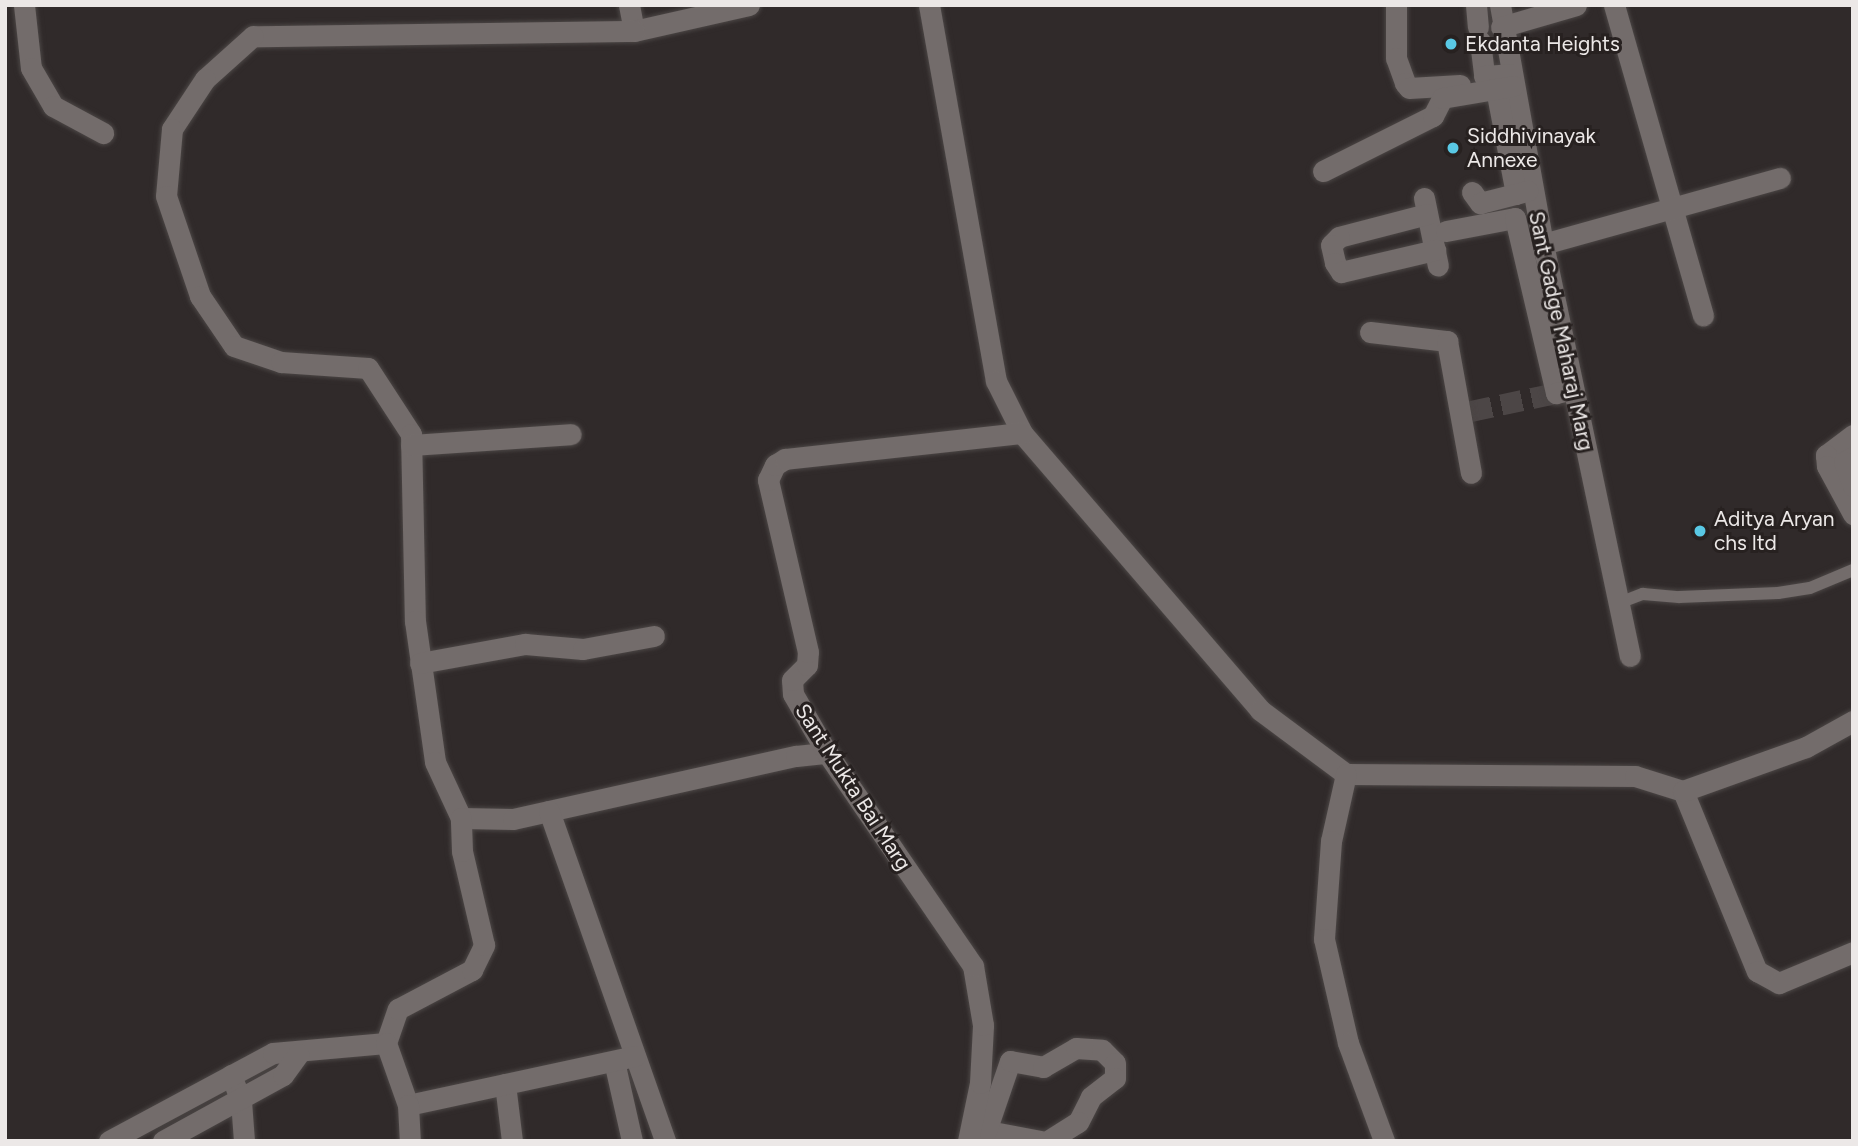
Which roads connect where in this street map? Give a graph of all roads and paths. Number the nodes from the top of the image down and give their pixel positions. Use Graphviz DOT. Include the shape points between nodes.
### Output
graph roads {
  1 [pos="24,5"];
  2 [pos="629,5"];
  3 [pos="749,5"];
  4 [pos="929,5"];
  5 [pos="1396,5"];
  6 [pos="1476,5"];
  7 [pos="1576,5"];
  8 [pos="1614,5"];
  9 [pos="1501,16"];
  10 [pos="634,31"];
  11 [pos="1506,87"];
  12 [pos="103,133"];
  13 [pos="1323,171"];
  14 [pos="1780,178"];
  15 [pos="1472,192"];
  16 [pos="1530,201"];
  17 [pos="1672,210"];
  18 [pos="1515,218"];
  19 [pos="1429,220"];
  20 [pos="1543,244"];
  21 [pos="1703,315"];
  22 [pos="1370,332"];
  23 [pos="1573,389"];
  24 [pos="1022,433"];
  25 [pos="571,434"];
  26 [pos="1853,435"];
  27 [pos="411,445"];
  28 [pos="1853,457"];
  29 [pos="1471,473"];
  30 [pos="1853,486"];
  31 [pos="1853,514"];
  32 [pos="1853,570"];
  33 [pos="1619,603"];
  34 [pos="654,636"];
  35 [pos="1630,656"];
  36 [pos="420,663"];
  37 [pos="1853,721"];
  38 [pos="827,753"];
  39 [pos="1346,774"];
  40 [pos="1683,791"];
  41 [pos="548,811"];
  42 [pos="461,818"];
  43 [pos="1853,952"];
  44 [pos="386,1043"];
  45 [pos="299,1054"];
  46 [pos="635,1056"];
  47 [pos="614,1061"];
  48 [pos="230,1075"];
  49 [pos="505,1084"];
  50 [pos="241,1101"];
  51 [pos="408,1105"];
  52 [pos="975,1133"];
  53 [pos="109,1141"];
  54 [pos="163,1141"];
  55 [pos="244,1141"];
  56 [pos="410,1141"];
  57 [pos="512,1141"];
  58 [pos="632,1141"];
  59 [pos="665,1141"];
  60 [pos="1041,1141"];
  61 [pos="1048,1141"];
  62 [pos="1384,1141"];
  1 -- 12 [label="street" via="31,68 53,106"];
  2 -- 10 [label="street"];
  3 -- 10 [label="street"];
  4 -- 24 [label="street" via="996,381"];
  5 -- 11 [label="street" via="1398,69 1409,88"];
  6 -- 11 [label="street" via="1483,74"];
  7 -- 9 [label="street"];
  8 -- 17 [label="street"];
  9 -- 11 [label="street, Sant Gadge Maharaj Marg"];
  10 -- 27 [label="street" via="253,36 205,79 172,129 166,196 200,296 234,346 281,362 368,368 411,434"];
  11 -- 13 [label="street" via="1442,98 1433,116"];
  11 -- 16 [label="street, Sant Gadge Maharaj Marg"];
  14 -- 17 [label="street"];
  15 -- 16 [label="street" via="1480,203"];
  16 -- 18 [label="street"];
  16 -- 19 [label="street"];
  16 -- 20 [label="street, Sant Gadge Maharaj Marg"];
  17 -- 20 [label="street"];
  17 -- 21 [label="street"];
  18 -- 19 [label="street"];
  18 -- 23 [label="street" via="1556,393"];
  19 -- 19 [label="street" via="1437,258 1341,272 1335,263 1333,240"];
  20 -- 23 [label="street, Sant Gadge Maharaj Marg"];
  22 -- 29 [label="street" via="1445,339 1465,412"];
  23 -- 33 [label="street, Sant Gadge Maharaj Marg"];
  24 -- 38 [label="street, Sant Mukta Bai Marg" via="785,459 775,465 768,480 808,652 807,665 792,680 793,694"];
  24 -- 39 [label="street" via="1260,710"];
  25 -- 27 [label="street"];
  26 -- 31 [label="street" via="1826,455 1827,466"];
  27 -- 36 [label="street"];
  28 -- 30 [label="street" via="1844,462"];
  32 -- 33 [label="lane" via="1810,588 1778,593 1643,594"];
  33 -- 35 [label="street, Sant Gadge Maharaj Marg"];
  34 -- 36 [label="street" via="583,649 525,644"];
  36 -- 42 [label="street" via="435,762"];
  37 -- 40 [label="street" via="1807,747"];
  38 -- 41 [label="street" via="796,755"];
  38 -- 52 [label="street, Sant Mukta Bai Marg" via="973,966 984,1024"];
  39 -- 40 [label="street" via="1635,776"];
  39 -- 62 [label="street" via="1331,841 1324,939 1348,1043"];
  40 -- 43 [label="street" via="1757,971 1779,983"];
  41 -- 42 [label="street" via="513,819"];
  41 -- 46 [label="street"];
  42 -- 44 [label="street" via="462,851 484,945 472,970 398,1009"];
  44 -- 45 [label="street"];
  44 -- 51 [label="street"];
  45 -- 48 [label="street" via="273,1053"];
  45 -- 50 [label="street" via="283,1075"];
  46 -- 47 [label="street"];
  46 -- 59 [label="street"];
  47 -- 49 [label="street"];
  47 -- 58 [label="street"];
  48 -- 50 [label="street"];
  48 -- 53 [label="street"];
  49 -- 51 [label="street"];
  49 -- 57 [label="street"];
  50 -- 54 [label="street"];
  50 -- 55 [label="street"];
  51 -- 56 [label="street"];
  52 -- 60 [label="street"];
  52 -- 61 [label="street" via="1010,1061 1043,1067 1076,1048 1102,1051 1115,1063 1115,1078 1091,1097 1078,1122"];
}
